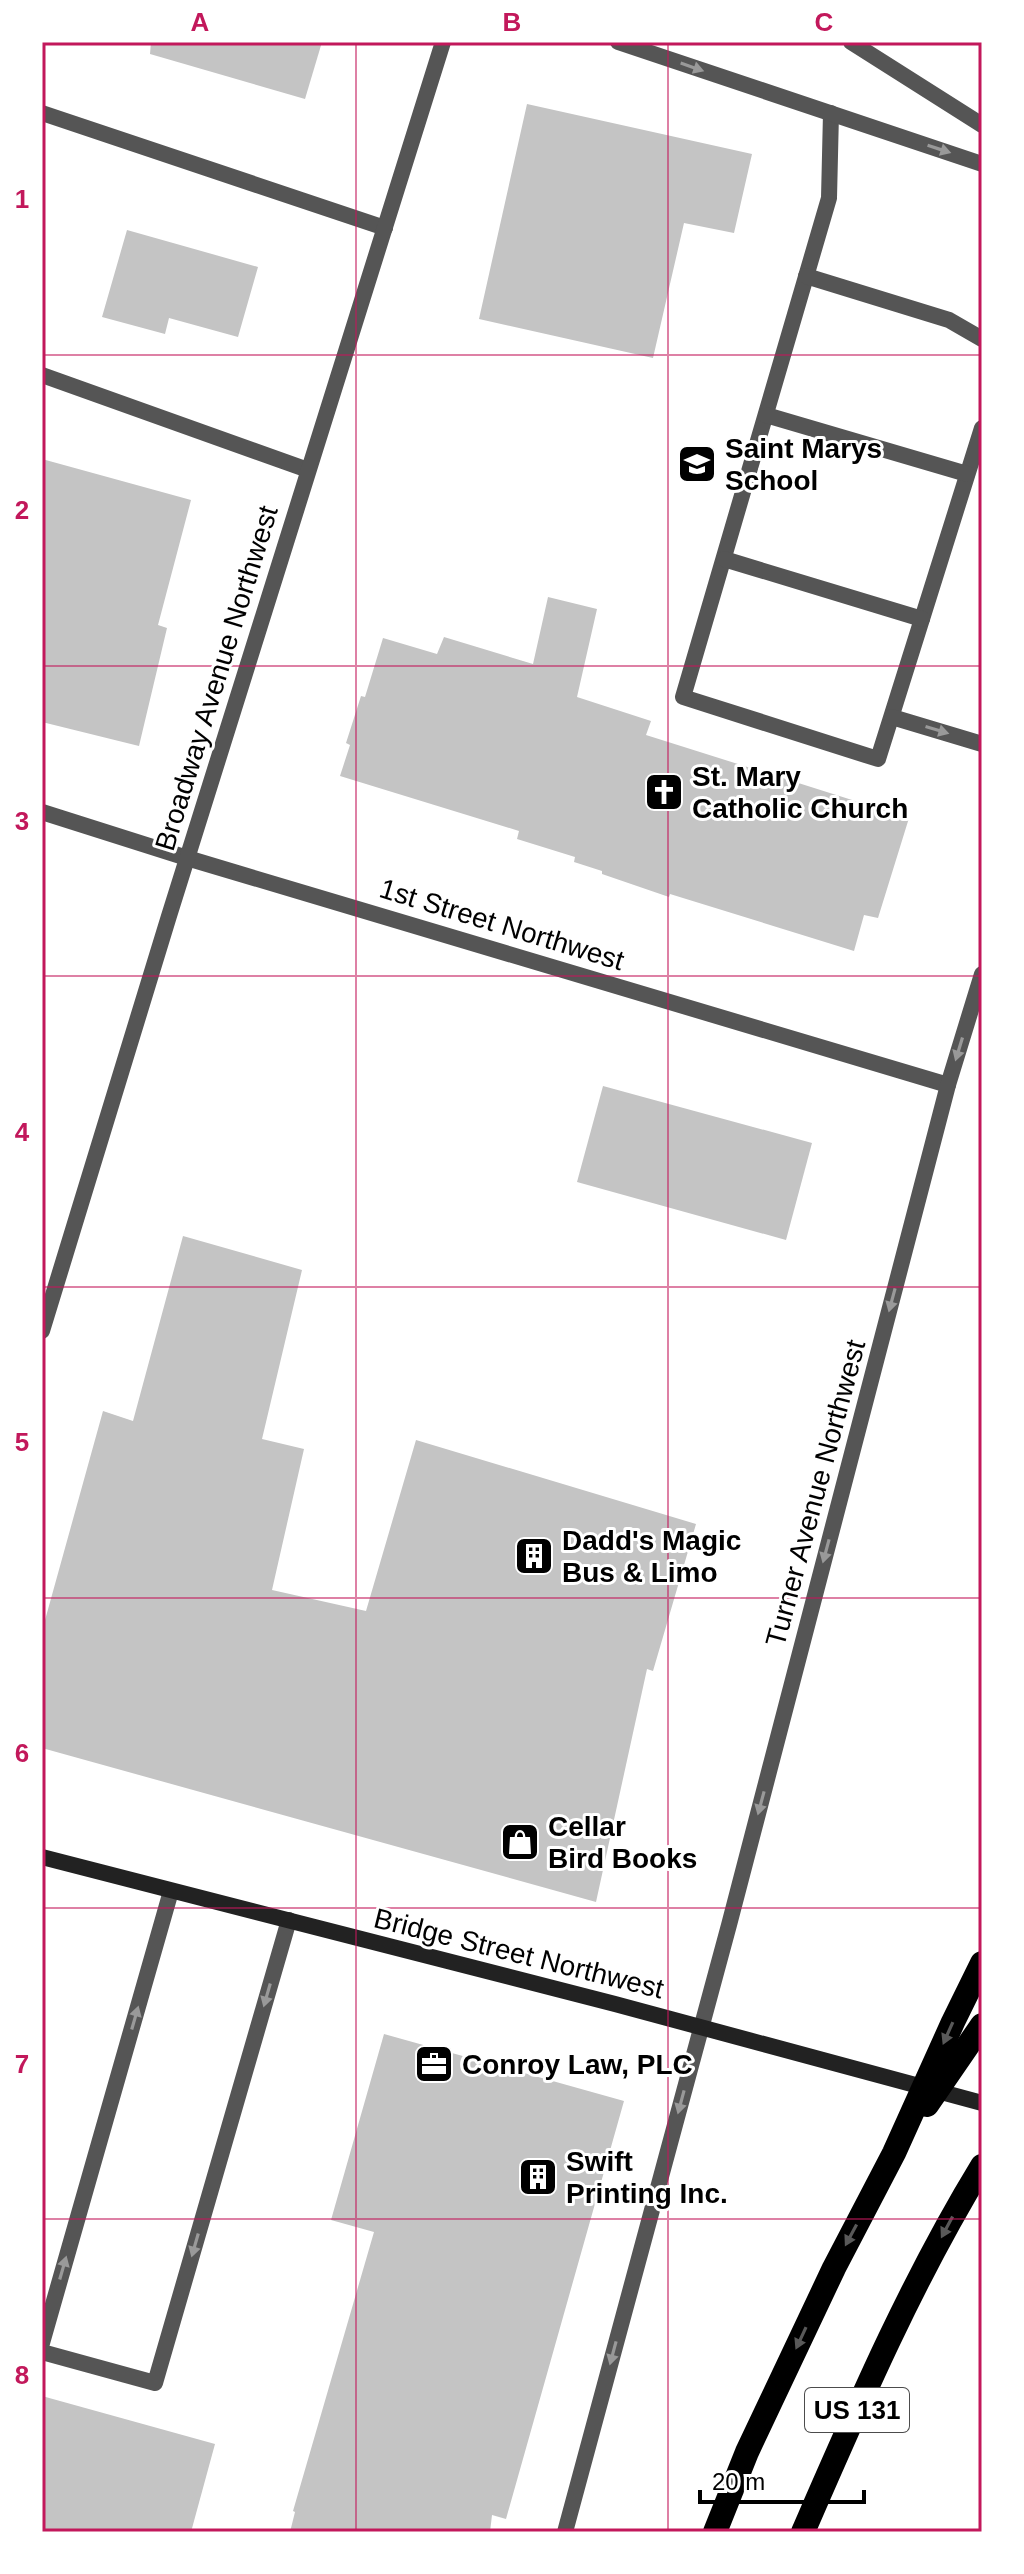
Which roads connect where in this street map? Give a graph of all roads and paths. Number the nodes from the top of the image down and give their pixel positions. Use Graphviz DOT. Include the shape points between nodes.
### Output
graph roads {
  1 [pos="443,42"];
  2 [pos="618,42"];
  3 [pos="851,42"];
  4 [pos="42,113"];
  5 [pos="831,113"];
  6 [pos="982,125"];
  7 [pos="982,164"];
  8 [pos="385,228"];
  9 [pos="806,276"];
  10 [pos="982,339"];
  11 [pos="42,375"];
  12 [pos="766,415"];
  13 [pos="982,428"];
  14 [pos="308,470"];
  15 [pos="967,474"];
  16 [pos="724,559"];
  17 [pos="922,619"];
  18 [pos="892,717"];
  19 [pos="982,744"];
  20 [pos="42,812"];
  21 [pos="187,858"];
  22 [pos="982,974"];
  23 [pos="948,1085"];
  24 [pos="42,1331"];
  25 [pos="42,1857"];
  26 [pos="171,1891"];
  27 [pos="289,1920"];
  28 [pos="982,1963"];
  29 [pos="982,2025"];
  30 [pos="701,2027"];
  31 [pos="982,2103"];
  32 [pos="894,2153"];
  33 [pos="982,2166"];
  34 [pos="42,2343"];
  35 [pos="42,2352"];
  36 [pos="565,2532"];
  37 [pos="715,2532"];
  38 [pos="803,2532"];
  1 -- 8 [label="street, Broadway Avenue Northwest"];
  2 -- 5 [label="street, one-way"];
  3 -- 6 [label="street"];
  4 -- 8 [label="street"];
  5 -- 7 [label="street, one-way"];
  5 -- 9 [label="street" via="829,198"];
  8 -- 14 [label="street, Broadway Avenue Northwest"];
  9 -- 10 [label="street" via="949,320"];
  9 -- 12 [label="street"];
  11 -- 14 [label="street"];
  12 -- 15 [label="street"];
  12 -- 16 [label="street"];
  13 -- 15 [label="street"];
  14 -- 21 [label="street, Broadway Avenue Northwest"];
  15 -- 17 [label="street"];
  16 -- 17 [label="street"];
  16 -- 18 [label="street" via="683,697 878,759"];
  17 -- 18 [label="street"];
  18 -- 19 [label="street, one-way"];
  20 -- 21 [label="street, 1st Street Northwest"];
  21 -- 23 [label="street, 1st Street Northwest"];
  21 -- 24 [label="street, Broadway Avenue Northwest"];
  22 -- 23 [label="street, Turner Avenue Northwest, one-way"];
  23 -- 30 [label="street, Turner Avenue Northwest, one-way"];
  25 -- 26 [label="main road, Bridge Street Northwest"];
  26 -- 27 [label="main road, Bridge Street Northwest"];
  34 -- 26 [label="street, one-way"];
  27 -- 30 [label="main road, Bridge Street Northwest"];
  27 -- 35 [label="street, one-way" via="155,2383"];
  28 -- 32 [label="highway, one-way"];
  29 -- 32 [label="highway"];
  30 -- 31 [label="main road, Bridge Street Northwest"];
  30 -- 36 [label="street, Turner Avenue Northwest, one-way"];
  32 -- 37 [label="highway, one-way" via="747,2452"];
  33 -- 38 [label="highway, US 131, one-way" via="914,2289"];
}
